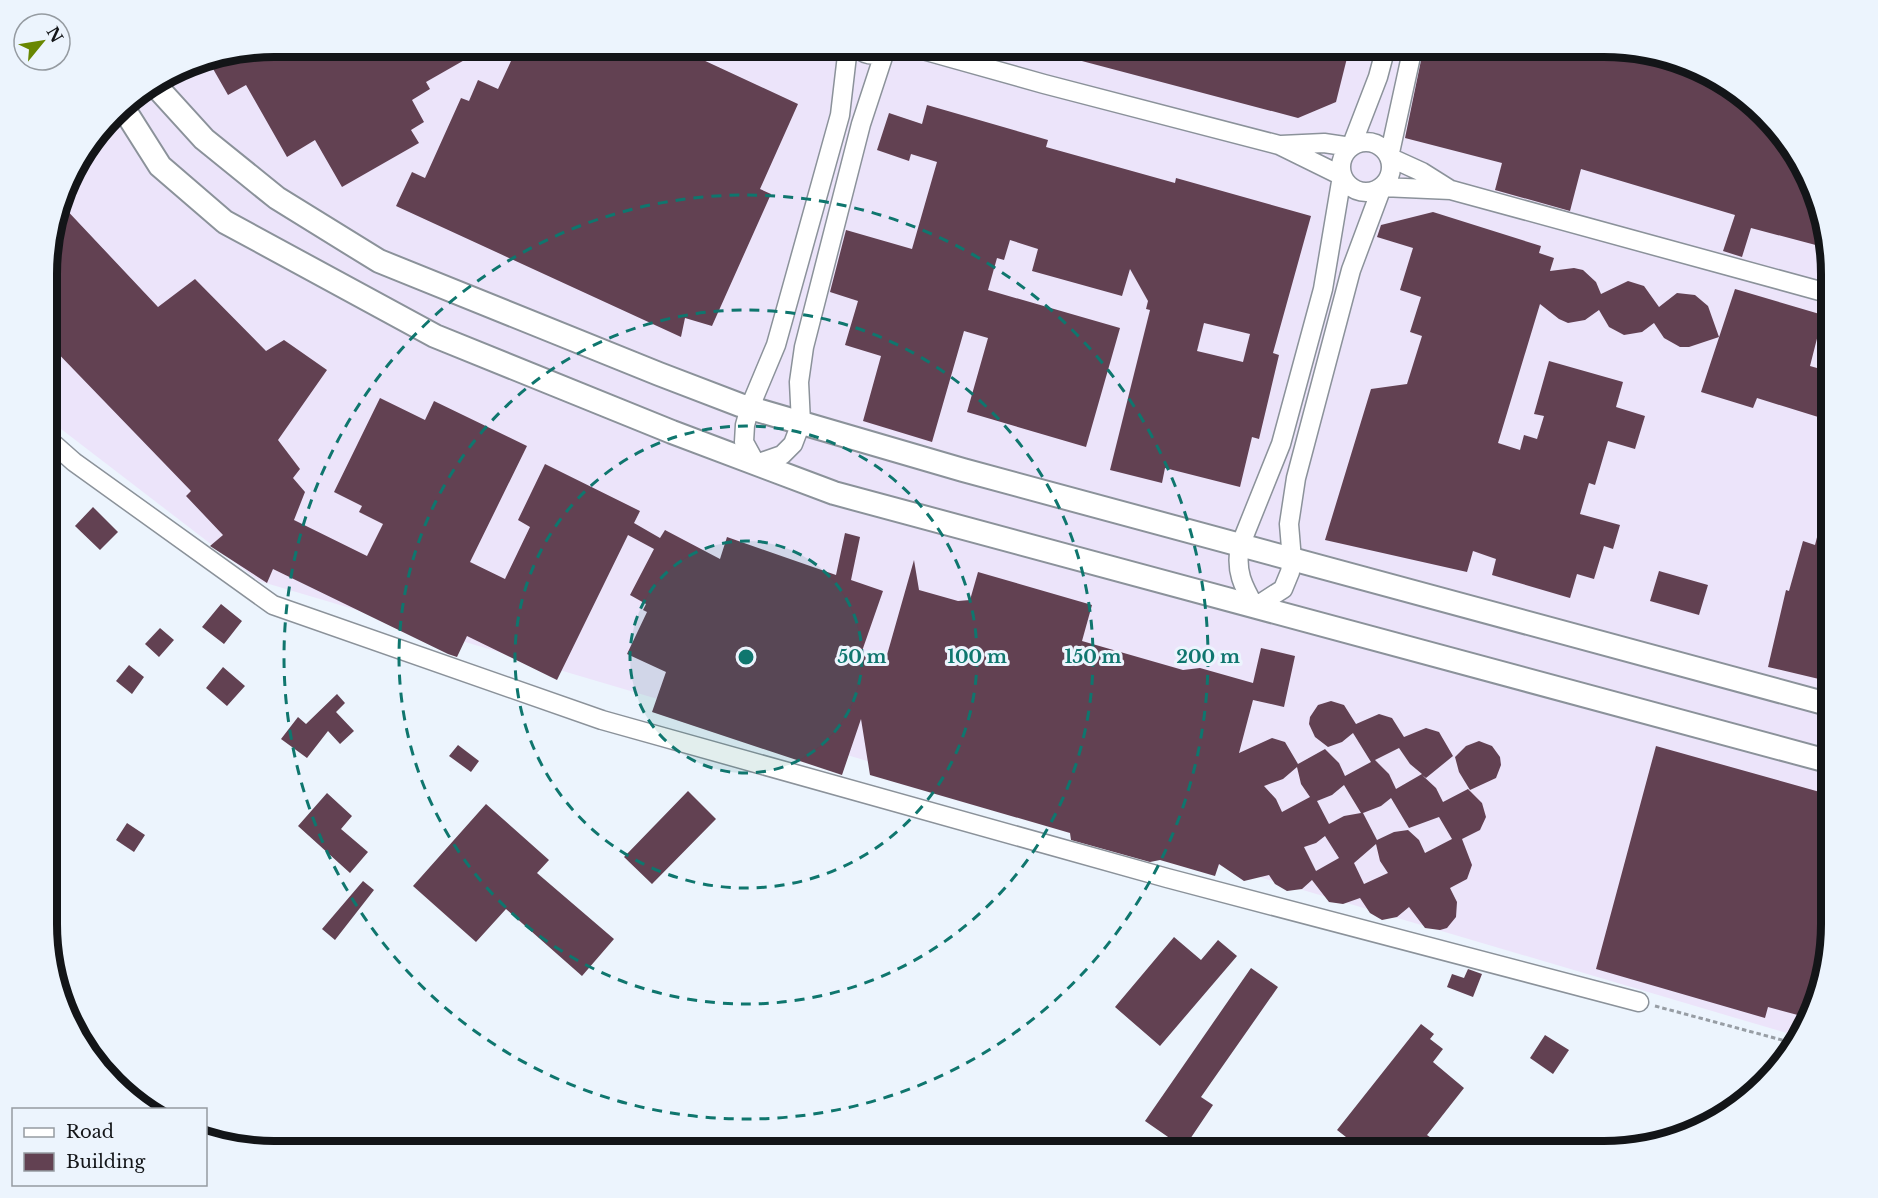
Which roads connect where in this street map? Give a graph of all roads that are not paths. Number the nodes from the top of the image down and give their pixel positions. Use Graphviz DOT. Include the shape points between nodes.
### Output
graph roads {
  1 [pos="847,57"];
  2 [pos="885,57"];
  3 [pos="950,57"];
  4 [pos="1383,57"];
  5 [pos="1411,57"];
  6 [pos="159,90"];
  7 [pos="127,114"];
  8 [pos="1280,145"];
  9 [pos="1351,147"];
  10 [pos="1389,157"];
  11 [pos="1342,176"];
  12 [pos="1382,187"];
  13 [pos="1451,190"];
  14 [pos="1821,291"];
  15 [pos="750,407"];
  16 [pos="801,423"];
  17 [pos="57,447"];
  18 [pos="756,464"];
  19 [pos="1240,546"];
  20 [pos="1292,560"];
  21 [pos="1255,607"];
  22 [pos="1821,702"];
  23 [pos="1821,759"];
  24 [pos="1639,1002"];
  1 -- 15 [label="street" via="840,115 776,345"];
  2 -- 16 [label="street" via="861,124 804,347 799,382"];
  3 -- 8 [label="street"];
  4 -- 9 [label="street"];
  5 -- 10 [label="street"];
  6 -- 15 [label="street" via="204,139 277,198 379,261"];
  7 -- 18 [label="street" via="160,166 225,222 435,336"];
  8 -- 9 [label="street" via="1324,143"];
  8 -- 11 [label="street"];
  9 -- 10 [label="street" via="1359,142 1373,142"];
  9 -- 11 [label="street" via="1342,159"];
  10 -- 12 [label="street" via="1392,170"];
  10 -- 13 [label="street"];
  11 -- 12 [label="street" via="1357,191"];
  11 -- 19 [label="street" via="1323,289 1281,444"];
  12 -- 13 [label="street"];
  12 -- 20 [label="street" via="1351,270 1296,478 1289,524"];
  13 -- 14 [label="street"];
  15 -- 16 [label="street"];
  15 -- 18 [label="street" via="744,442"];
  16 -- 18 [label="street" via="793,444 782,456"];
  16 -- 19 [label="street"];
  17 -- 24 [label="street" via="273,605 284,609 602,720 1167,878"];
  18 -- 21 [label="street" via="834,494"];
  19 -- 20 [label="street"];
  19 -- 21 [label="street" via="1240,581"];
  20 -- 21 [label="street" via="1283,588"];
  20 -- 22 [label="street"];
  21 -- 23 [label="street"];
}
